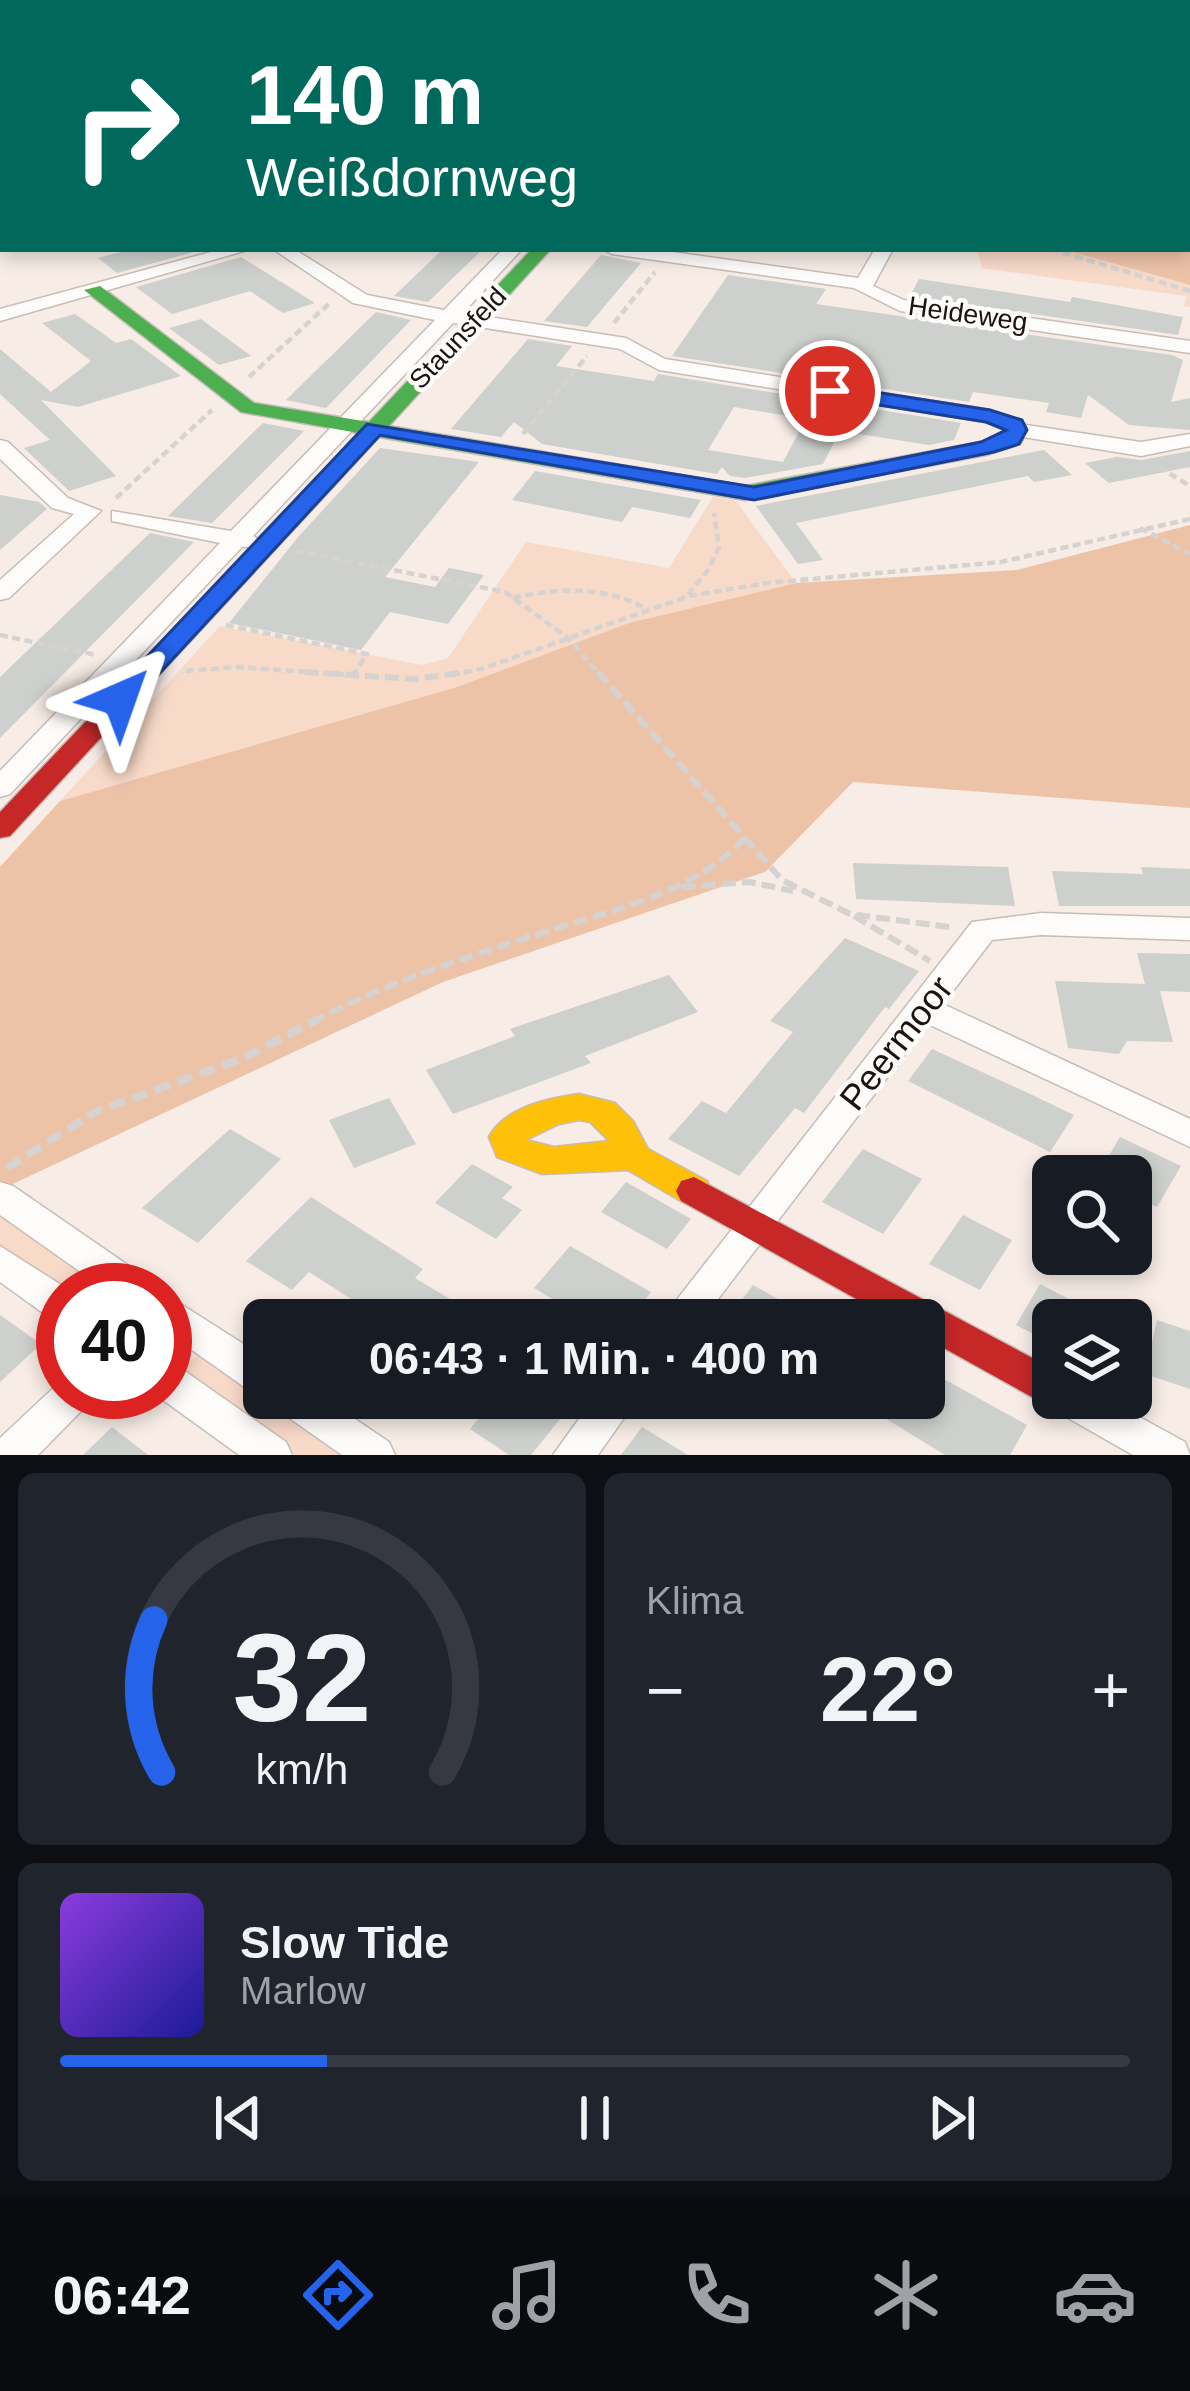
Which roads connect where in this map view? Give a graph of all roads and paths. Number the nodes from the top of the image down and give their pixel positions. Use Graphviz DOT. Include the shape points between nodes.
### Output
graph roads {
  1 [pos="231,252"];
  2 [pos="287,252"];
  3 [pos="511,252"];
  4 [pos="539,252"];
  5 [pos="637,252"];
  6 [pos="882,252"];
  7 [pos="1062,252"];
  8 [pos="668,256"];
  9 [pos="864,284"];
  10 [pos="93,290"];
  11 [pos="1190,291"];
  12 [pos="335,298"];
  13 [pos="0,315"];
  14 [pos="462,319"];
  15 [pos="606,332"];
  16 [pos="598,342"];
  17 [pos="1190,347"];
  18 [pos="234,390"];
  19 [pos="221,402"];
  20 [pos="361,426"];
  21 [pos="1017,430"];
  22 [pos="1190,440"];
  23 [pos="0,447"];
  24 [pos="512,448"];
  25 [pos="721,489"];
  26 [pos="104,512"];
  27 [pos="1190,518"];
  28 [pos="1136,526"];
  29 [pos="261,544"];
  30 [pos="1190,554"];
  31 [pos="422,561"];
  32 [pos="412,573"];
  33 [pos="468,584"];
  34 [pos="462,592"];
  35 [pos="0,593"];
  36 [pos="686,597"];
  37 [pos="513,598"];
  38 [pos="649,610"];
  39 [pos="211,622"];
  40 [pos="0,635"];
  41 [pos="568,638"];
  42 [pos="103,657"];
  43 [pos="176,672"];
  44 [pos="352,676"];
  45 [pos="0,788"];
  46 [pos="0,830"];
  47 [pos="744,839"];
  48 [pos="678,888"];
  49 [pos="802,893"];
  50 [pos="850,914"];
  51 [pos="1190,929"];
  52 [pos="982,931"];
  53 [pos="950,974"];
  54 [pos="923,1008"];
  55 [pos="1190,1134"];
  56 [pos="635,1158"];
  57 [pos="0,1173"];
  58 [pos="0,1196"];
  59 [pos="756,1223"];
  60 [pos="0,1261"];
  61 [pos="96,1263"];
  62 [pos="36,1287"];
  63 [pos="696,1299"];
  64 [pos="192,1329"];
  65 [pos="243,1364"];
  66 [pos="1032,1377"];
  67 [pos="192,1398"];
  68 [pos="47,1419"];
  69 [pos="323,1419"];
  70 [pos="601,1419"];
  71 [pos="1106,1419"];
  72 [pos="10,1455"];
  73 [pos="272,1455"];
  74 [pos="375,1455"];
  75 [pos="573,1455"];
  76 [pos="1171,1455"];
  1 -- 10 [label="street"];
  2 -- 14 [label="street" via="359,299"];
  3 -- 14 [label="street, Staunsfeld"];
  4 -- 14 [label="street, Staunsfeld"];
  5 -- 8 [label="street, Heideweg"];
  6 -- 9 [label="street"];
  7 -- 11 [label="path"];
  8 -- 9 [label="street, Heideweg"];
  8 -- 15 [label="path"];
  9 -- 17 [label="street, Heideweg" via="870,295 901,304"];
  10 -- 13 [label="street"];
  10 -- 20 [label="street" via="240,405"];
  12 -- 18 [label="path"];
  14 -- 20 [label="street, Staunsfeld"];
  14 -- 21 [label="street" via="626,344 659,364 990,416"];
  16 -- 24 [label="path"];
  19 -- 26 [label="path"];
  20 -- 25 [label="street"];
  20 -- 29 [label="street, Staunsfeld"];
  21 -- 22 [label="street" via="1141,449"];
  21 -- 25 [label="street" via="1004,443 941,457 754,494"];
  23 -- 26 [label="street" via="60,503"];
  25 -- 36 [label="path" via="712,508 721,524 716,557"];
  26 -- 29 [label="street"];
  26 -- 35 [label="street"];
  27 -- 28 [label="path"];
  28 -- 30 [label="path"];
  28 -- 36 [label="path" via="1005,562 764,581"];
  29 -- 32 [label="path"];
  29 -- 45 [label="street, Staunsfeld"];
  29 -- 46 [label="street, Staunsfeld"];
  31 -- 32 [label="path"];
  32 -- 33 [label="path"];
  33 -- 34 [label="path"];
  33 -- 37 [label="path"];
  36 -- 38 [label="path"];
  37 -- 38 [label="path" via="580,591"];
  37 -- 41 [label="path"];
  38 -- 41 [label="path"];
  39 -- 44 [label="path" via="368,654"];
  40 -- 42 [label="path"];
  41 -- 44 [label="path" via="445,676"];
  41 -- 47 [label="path"];
  43 -- 44 [label="path" via="236,667"];
  47 -- 48 [label="path"];
  47 -- 49 [label="path"];
  48 -- 49 [label="path" via="750,882"];
  48 -- 57 [label="path" via="376,988 243,1058 95,1112"];
  49 -- 50 [label="path"];
  50 -- 52 [label="path"];
  50 -- 53 [label="path"];
  51 -- 52 [label="street" via="1041,924"];
  52 -- 53 [label="street, Peermoor"];
  53 -- 54 [label="street, Peermoor"];
  54 -- 55 [label="street"];
  54 -- 59 [label="street, Peermoor"];
  56 -- 59 [label="street"];
  58 -- 61 [label="street"];
  59 -- 63 [label="street, Peermoor"];
  59 -- 66 [label="street"];
  60 -- 62 [label="street"];
  64 -- 65 [label="street"];
  67 -- 73 [label="street"];
  68 -- 72 [label="street"];
  69 -- 74 [label="street"];
  70 -- 75 [label="street"];
  71 -- 76 [label="street"];
}
